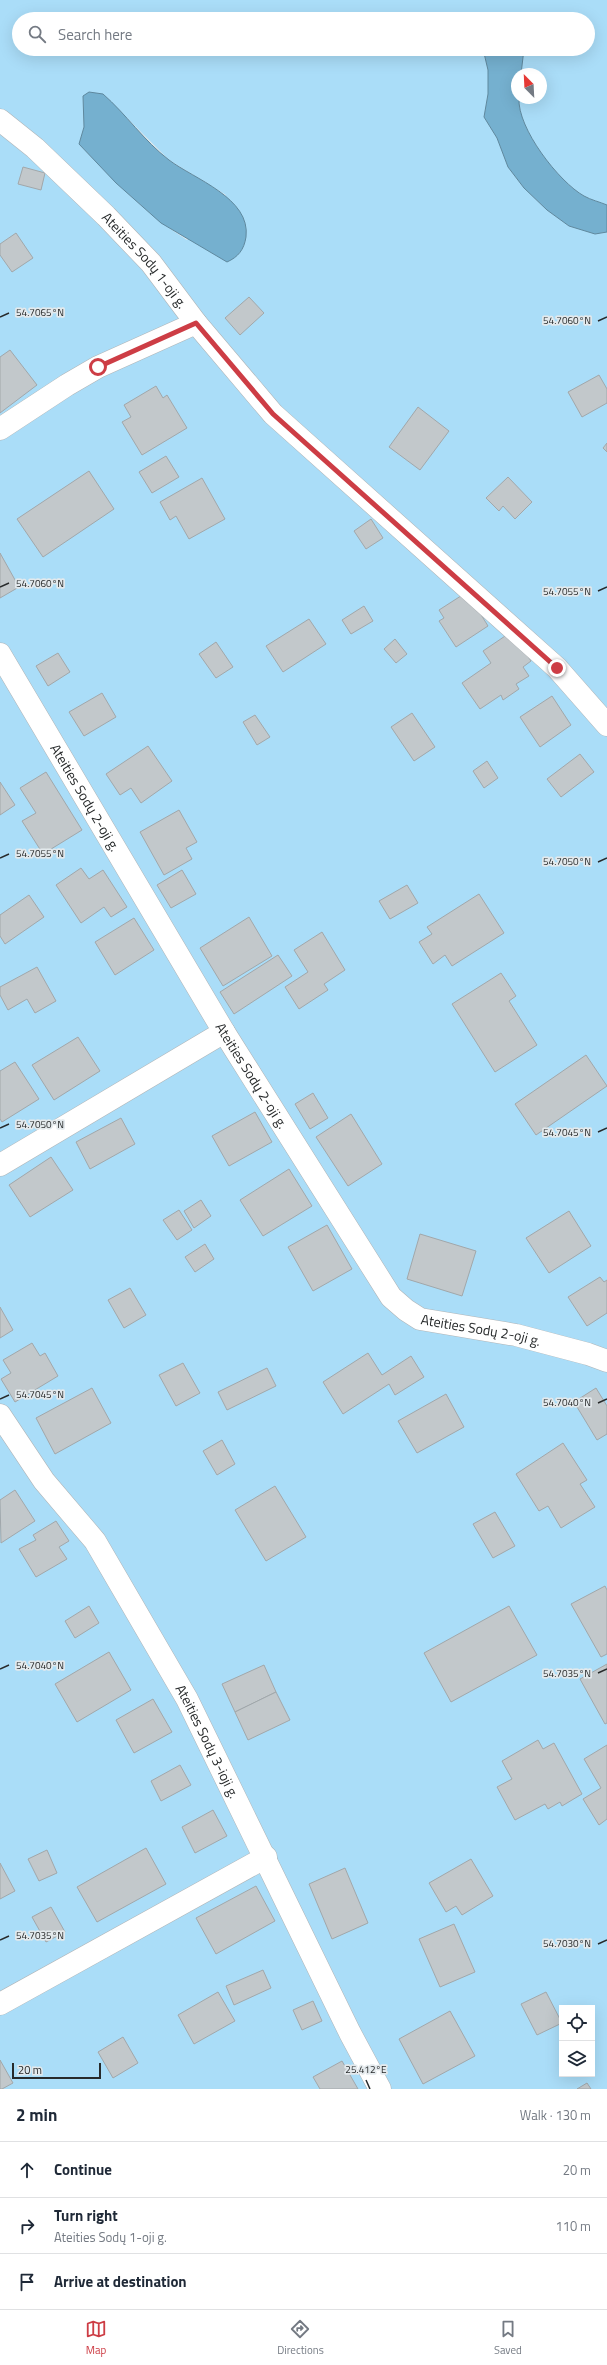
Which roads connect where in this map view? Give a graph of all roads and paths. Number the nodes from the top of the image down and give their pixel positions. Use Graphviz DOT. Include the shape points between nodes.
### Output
graph roads {
  1 [pos="0,120"];
  2 [pos="196,323"];
  3 [pos="0,430"];
  4 [pos="0,654"];
  5 [pos="607,725"];
  6 [pos="224,1032"];
  7 [pos="0,1165"];
  8 [pos="607,1361"];
  9 [pos="0,1415"];
  10 [pos="266,1857"];
  11 [pos="0,2004"];
  12 [pos="380,2089"];
  1 -- 2 [label="street, Ateities Sodų 1-oji g." via="35,148 106,216 150,263"];
  2 -- 3 [label="street" via="98,367"];
  2 -- 5 [label="street, Ateities Sodų 1-oji g." via="273,414 557,668"];
  4 -- 6 [label="street, Ateities Sodų 2-oji g."];
  6 -- 7 [label="street"];
  6 -- 8 [label="street, Ateities Sodų 2-oji g." via="391,1297 406,1310 420,1319 516,1335"];
  9 -- 10 [label="street, Ateities Sodų 3-ioji g." via="44,1481 95,1541 188,1699"];
  10 -- 11 [label="street"];
  10 -- 12 [label="street, Ateities Sodų 3-ioji g." via="350,2033"];
}
